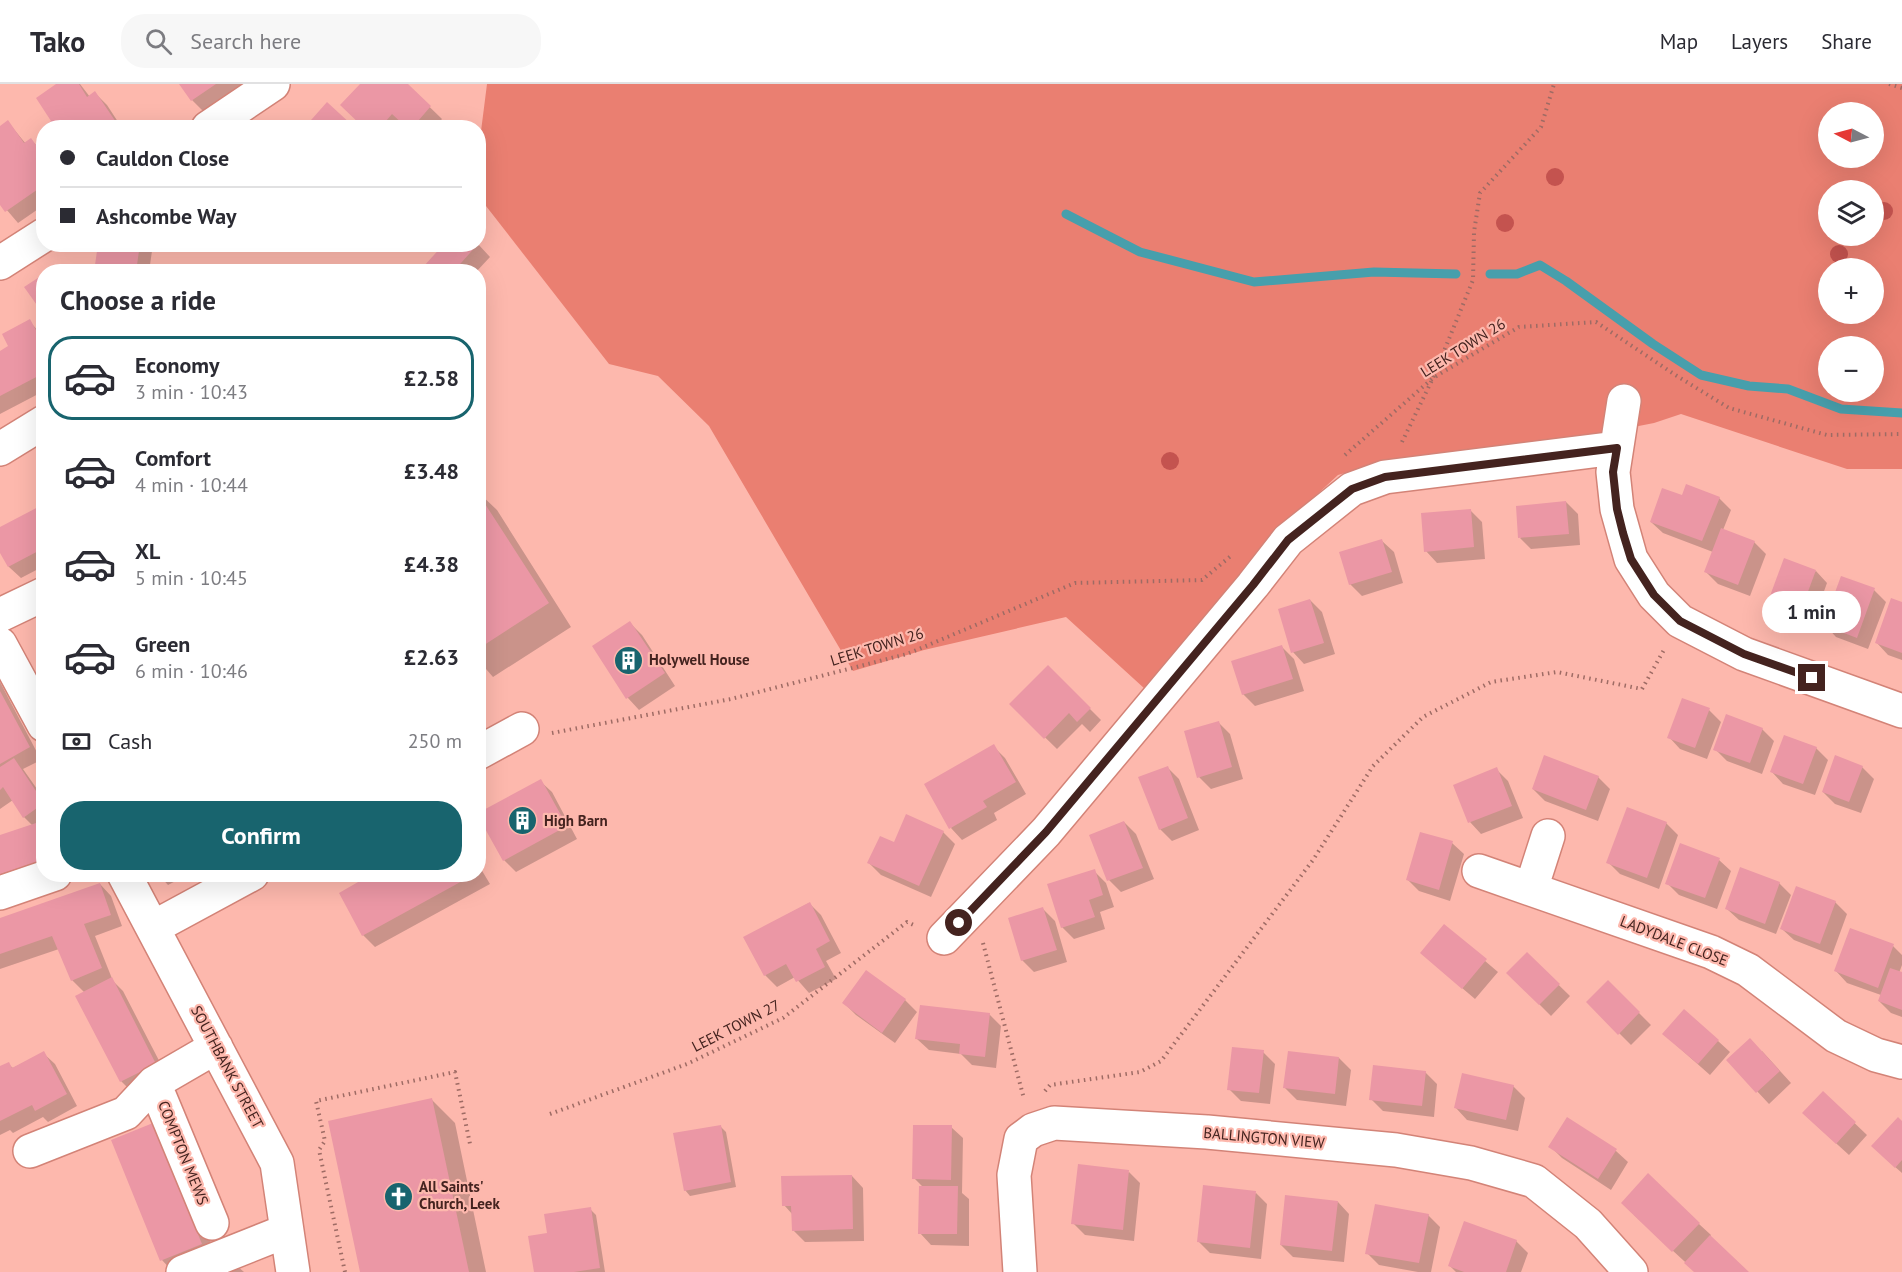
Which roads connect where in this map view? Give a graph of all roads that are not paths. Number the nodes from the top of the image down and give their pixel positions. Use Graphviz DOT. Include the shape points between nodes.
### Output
graph roads {
  1 [pos="273,84"];
  2 [pos="220,120"];
  3 [pos="36,240"];
  4 [pos="0,263"];
  5 [pos="1624,401"];
  6 [pos="36,427"];
  7 [pos="1617,448"];
  8 [pos="0,449"];
  9 [pos="36,598"];
  10 [pos="0,615"];
  11 [pos="0,644"];
  12 [pos="36,710"];
  13 [pos="1902,711"];
  14 [pos="522,729"];
  15 [pos="486,749"];
  16 [pos="1548,836"];
  17 [pos="1479,871"];
  18 [pos="36,881"];
  19 [pos="128,882"];
  20 [pos="237,882"];
  21 [pos="1531,889"];
  22 [pos="0,893"];
  23 [pos="153,927"];
  24 [pos="944,938"];
  25 [pos="216,1047"];
  26 [pos="1902,1062"];
  27 [pos="154,1083"];
  28 [pos="30,1151"];
  29 [pos="212,1223"];
  30 [pos="286,1231"];
  31 [pos="1612,1266"];
  32 [pos="183,1272"];
  33 [pos="293,1272"];
  34 [pos="1020,1272"];
  1 -- 2 [label="street"];
  3 -- 4 [label="street"];
  5 -- 7 [label="street"];
  6 -- 8 [label="street"];
  7 -- 13 [label="street" via="1613,472 1617,509 1631,559 1654,595 1680,621 1744,654"];
  7 -- 24 [label="street" via="1385,477 1352,489 1288,540 1046,832"];
  9 -- 10 [label="street"];
  11 -- 12 [label="street"];
  14 -- 15 [label="street"];
  16 -- 21 [label="street"];
  17 -- 21 [label="street, LADYDALE CLOSE"];
  18 -- 22 [label="street"];
  19 -- 23 [label="street, SOUTHBANK STREET"];
  20 -- 23 [label="street"];
  21 -- 26 [label="street, LADYDALE CLOSE" via="1711,952 1748,970 1836,1036 1876,1055"];
  23 -- 25 [label="street, SOUTHBANK STREET"];
  25 -- 27 [label="street, COMPTON MEWS"];
  25 -- 30 [label="street, SOUTHBANK STREET" via="277,1163"];
  27 -- 28 [label="street, COMPTON MEWS" via="126,1113"];
  27 -- 29 [label="street, COMPTON MEWS"];
  30 -- 32 [label="street"];
  30 -- 33 [label="street, SOUTHBANK STREET"];
  31 -- 34 [label="street, BALLINGTON VIEW" via="1588,1224 1534,1181 1471,1163 1396,1150 1030,1119 1021,1139 1014,1175"];
}
